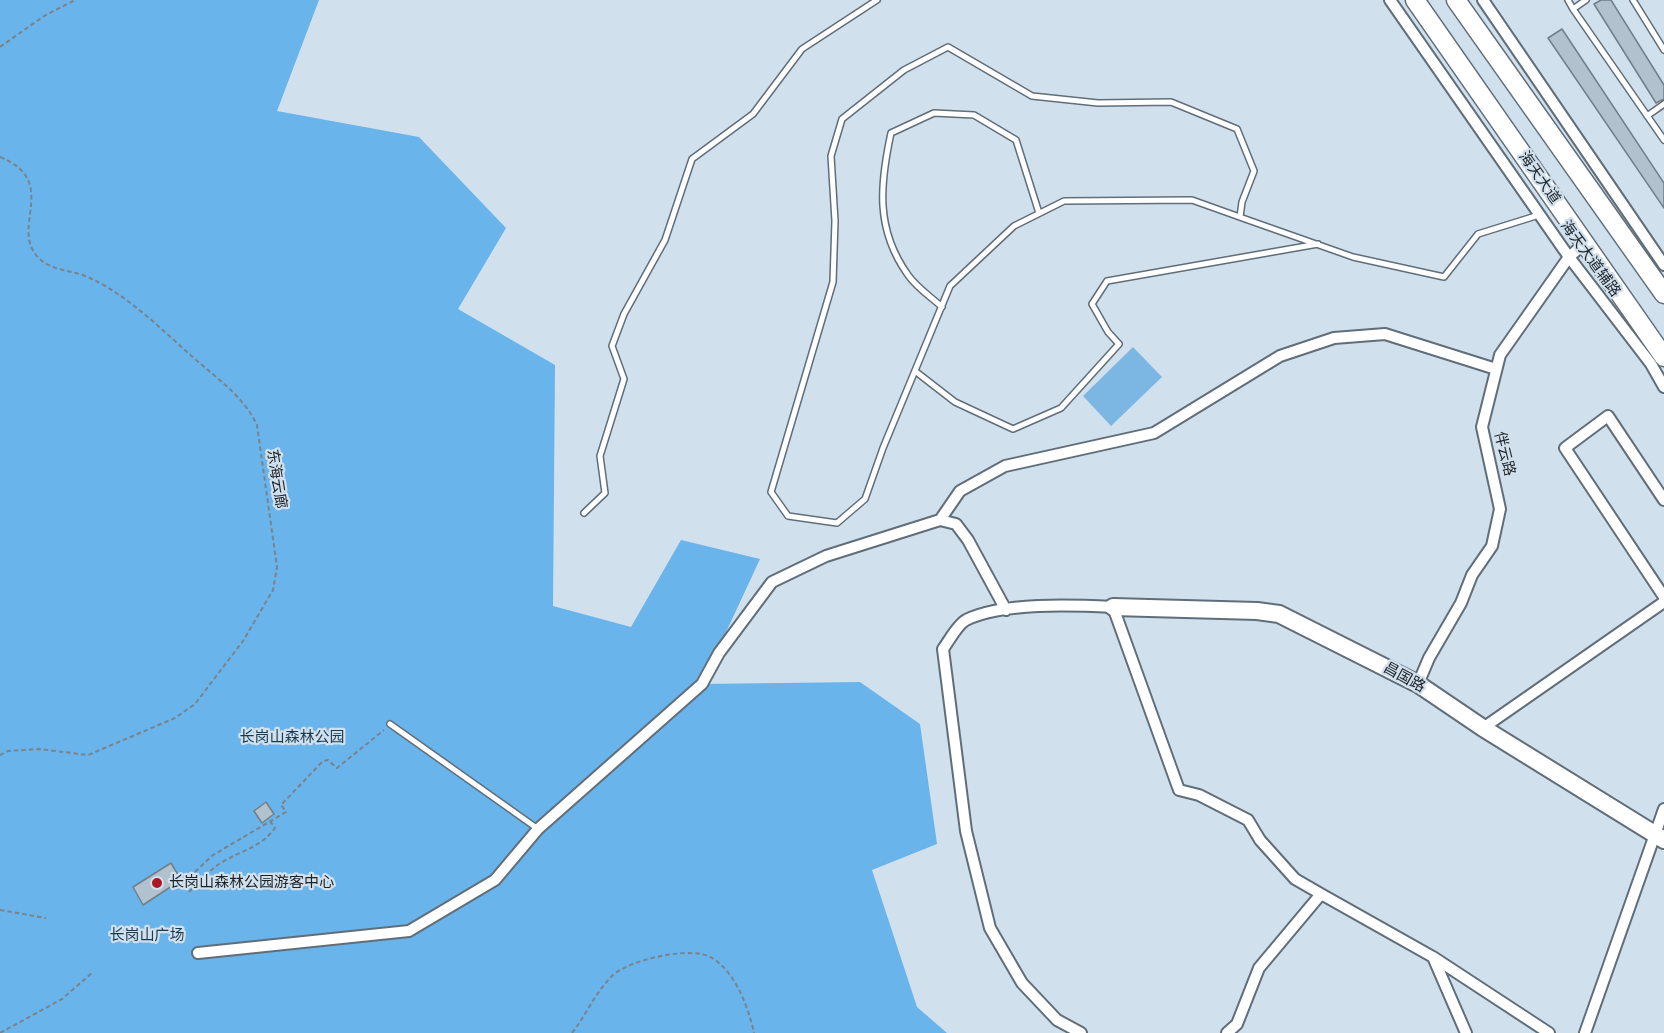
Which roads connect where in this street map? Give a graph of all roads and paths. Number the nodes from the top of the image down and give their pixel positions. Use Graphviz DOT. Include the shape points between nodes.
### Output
graph roads {
  1 [pos="75,0"];
  2 [pos="877,0"];
  3 [pos="1390,0"];
  4 [pos="1415,0"];
  5 [pos="1456,0"];
  6 [pos="1483,0"];
  7 [pos="1568,0"];
  8 [pos="1586,0"];
  9 [pos="1633,0"];
  10 [pos="1573,9"];
  11 [pos="0,47"];
  12 [pos="1664,50"];
  13 [pos="1664,104"];
  14 [pos="1647,116"];
  15 [pos="1664,140"];
  16 [pos="0,157"];
  17 [pos="1039,213"];
  18 [pos="1539,215"];
  19 [pos="1240,217"];
  20 [pos="1585,243"];
  21 [pos="1319,244"];
  22 [pos="1569,257"];
  23 [pos="1664,266"];
  24 [pos="1664,294"];
  25 [pos="942,307"];
  26 [pos="1664,357"];
  27 [pos="1496,369"];
  28 [pos="915,371"];
  29 [pos="1664,387"];
  30 [pos="1664,500"];
  31 [pos="584,513"];
  32 [pos="940,520"];
  33 [pos="1664,600"];
  34 [pos="1113,608"];
  35 [pos="1006,610"];
  36 [pos="1418,684"];
  37 [pos="390,724"];
  38 [pos="1484,728"];
  39 [pos="0,754"];
  40 [pos="1664,809"];
  41 [pos="270,821"];
  42 [pos="538,829"];
  43 [pos="1660,837"];
  44 [pos="184,882"];
  45 [pos="189,892"];
  46 [pos="1321,894"];
  47 [pos="0,910"];
  48 [pos="46,918"];
  49 [pos="198,953"];
  50 [pos="1433,957"];
  51 [pos="93,972"];
  52 [pos="0,1033"];
  53 [pos="572,1033"];
  54 [pos="754,1033"];
  55 [pos="1081,1033"];
  56 [pos="1227,1033"];
  57 [pos="1466,1033"];
  58 [pos="1549,1033"];
  59 [pos="1585,1033"];
  1 -- 11 [label="path"];
  2 -- 31 [label="lane" via="802,49 753,114 692,159 665,240 624,314 612,346 624,379 600,456 605,493"];
  3 -- 18 [label="street, 海天大道辅路"];
  4 -- 20 [label="main road, 海天大道"];
  5 -- 24 [label="main road"];
  6 -- 23 [label="street"];
  7 -- 10 [label="lane"];
  8 -- 10 [label="lane"];
  9 -- 12 [label="lane"];
  10 -- 14 [label="lane"];
  13 -- 14 [label="lane"];
  14 -- 15 [label="lane"];
  16 -- 39 [label="path, 东海云廊 / 东海云廊" via="22,171 33,193 29,244 36,255 49,267 90,278 129,303 229,386 250,410 257,425 277,567 273,590 243,641 195,704 175,718 88,755 39,749"];
  17 -- 19 [label="lane" via="1064,201 1192,200"];
  17 -- 25 [label="lane" via="1014,226 950,286"];
  17 -- 25 [label="lane" via="1016,140 974,115 934,113 891,133 881,177 885,230 908,275"];
  18 -- 21 [label="lane" via="1478,234 1444,277 1353,257"];
  18 -- 22 [label="street, 海天大道辅路"];
  19 -- 21 [label="lane"];
  19 -- 28 [label="lane" via="1254,171 1237,129 1171,102 1098,103 1032,96 948,47 904,70 842,119 831,156 833,282 771,492 788,516 837,523 865,499"];
  20 -- 22 [label="street, 伴云路"];
  20 -- 26 [label="main road, 海天大道"];
  21 -- 28 [label="lane" via="1107,281 1092,304 1119,344 1061,408 1013,429 955,402"];
  22 -- 27 [label="street, 伴云路" via="1524,316 1500,355"];
  22 -- 29 [label="street, 海天大道辅路" via="1651,364"];
  25 -- 28 [label="lane"];
  27 -- 32 [label="street" via="1385,334 1334,338 1280,356 1154,434 1005,466 960,490"];
  27 -- 36 [label="street, 伴云路" via="1482,427 1500,509 1492,546 1472,575"];
  30 -- 33 [label="street" via="1608,416 1565,448"];
  32 -- 35 [label="street" via="956,524 968,540"];
  32 -- 42 [label="street" via="826,556 772,582 718,653 702,684"];
  33 -- 38 [label="street"];
  34 -- 35 [label="street" via="1075,605"];
  34 -- 36 [label="main road, 昌国路" via="1279,614"];
  34 -- 46 [label="street" via="1179,790 1199,795 1248,820 1260,840 1295,879"];
  35 -- 55 [label="street" via="964,621 944,649 966,831 990,928 1022,983 1057,1020"];
  36 -- 38 [label="main road, 昌国路"];
  37 -- 41 [label="path" via="337,768 328,760 323,761 281,805 286,812"];
  37 -- 42 [label="lane"];
  38 -- 43 [label="main road, 昌国路"];
  40 -- 43 [label="street"];
  41 -- 44 [label="path" via="213,855"];
  41 -- 45 [label="path" via="274,828 268,838 224,861"];
  42 -- 49 [label="street" via="495,880 409,931"];
  43 -- 59 [label="street"];
  46 -- 50 [label="street"];
  46 -- 56 [label="street" via="1259,968 1237,1024"];
  47 -- 48 [label="path"];
  50 -- 57 [label="street"];
  50 -- 58 [label="street"];
  51 -- 52 [label="path" via="62,999"];
  53 -- 54 [label="path" via="613,974 646,958 680,953 711,957 731,976"];
}
